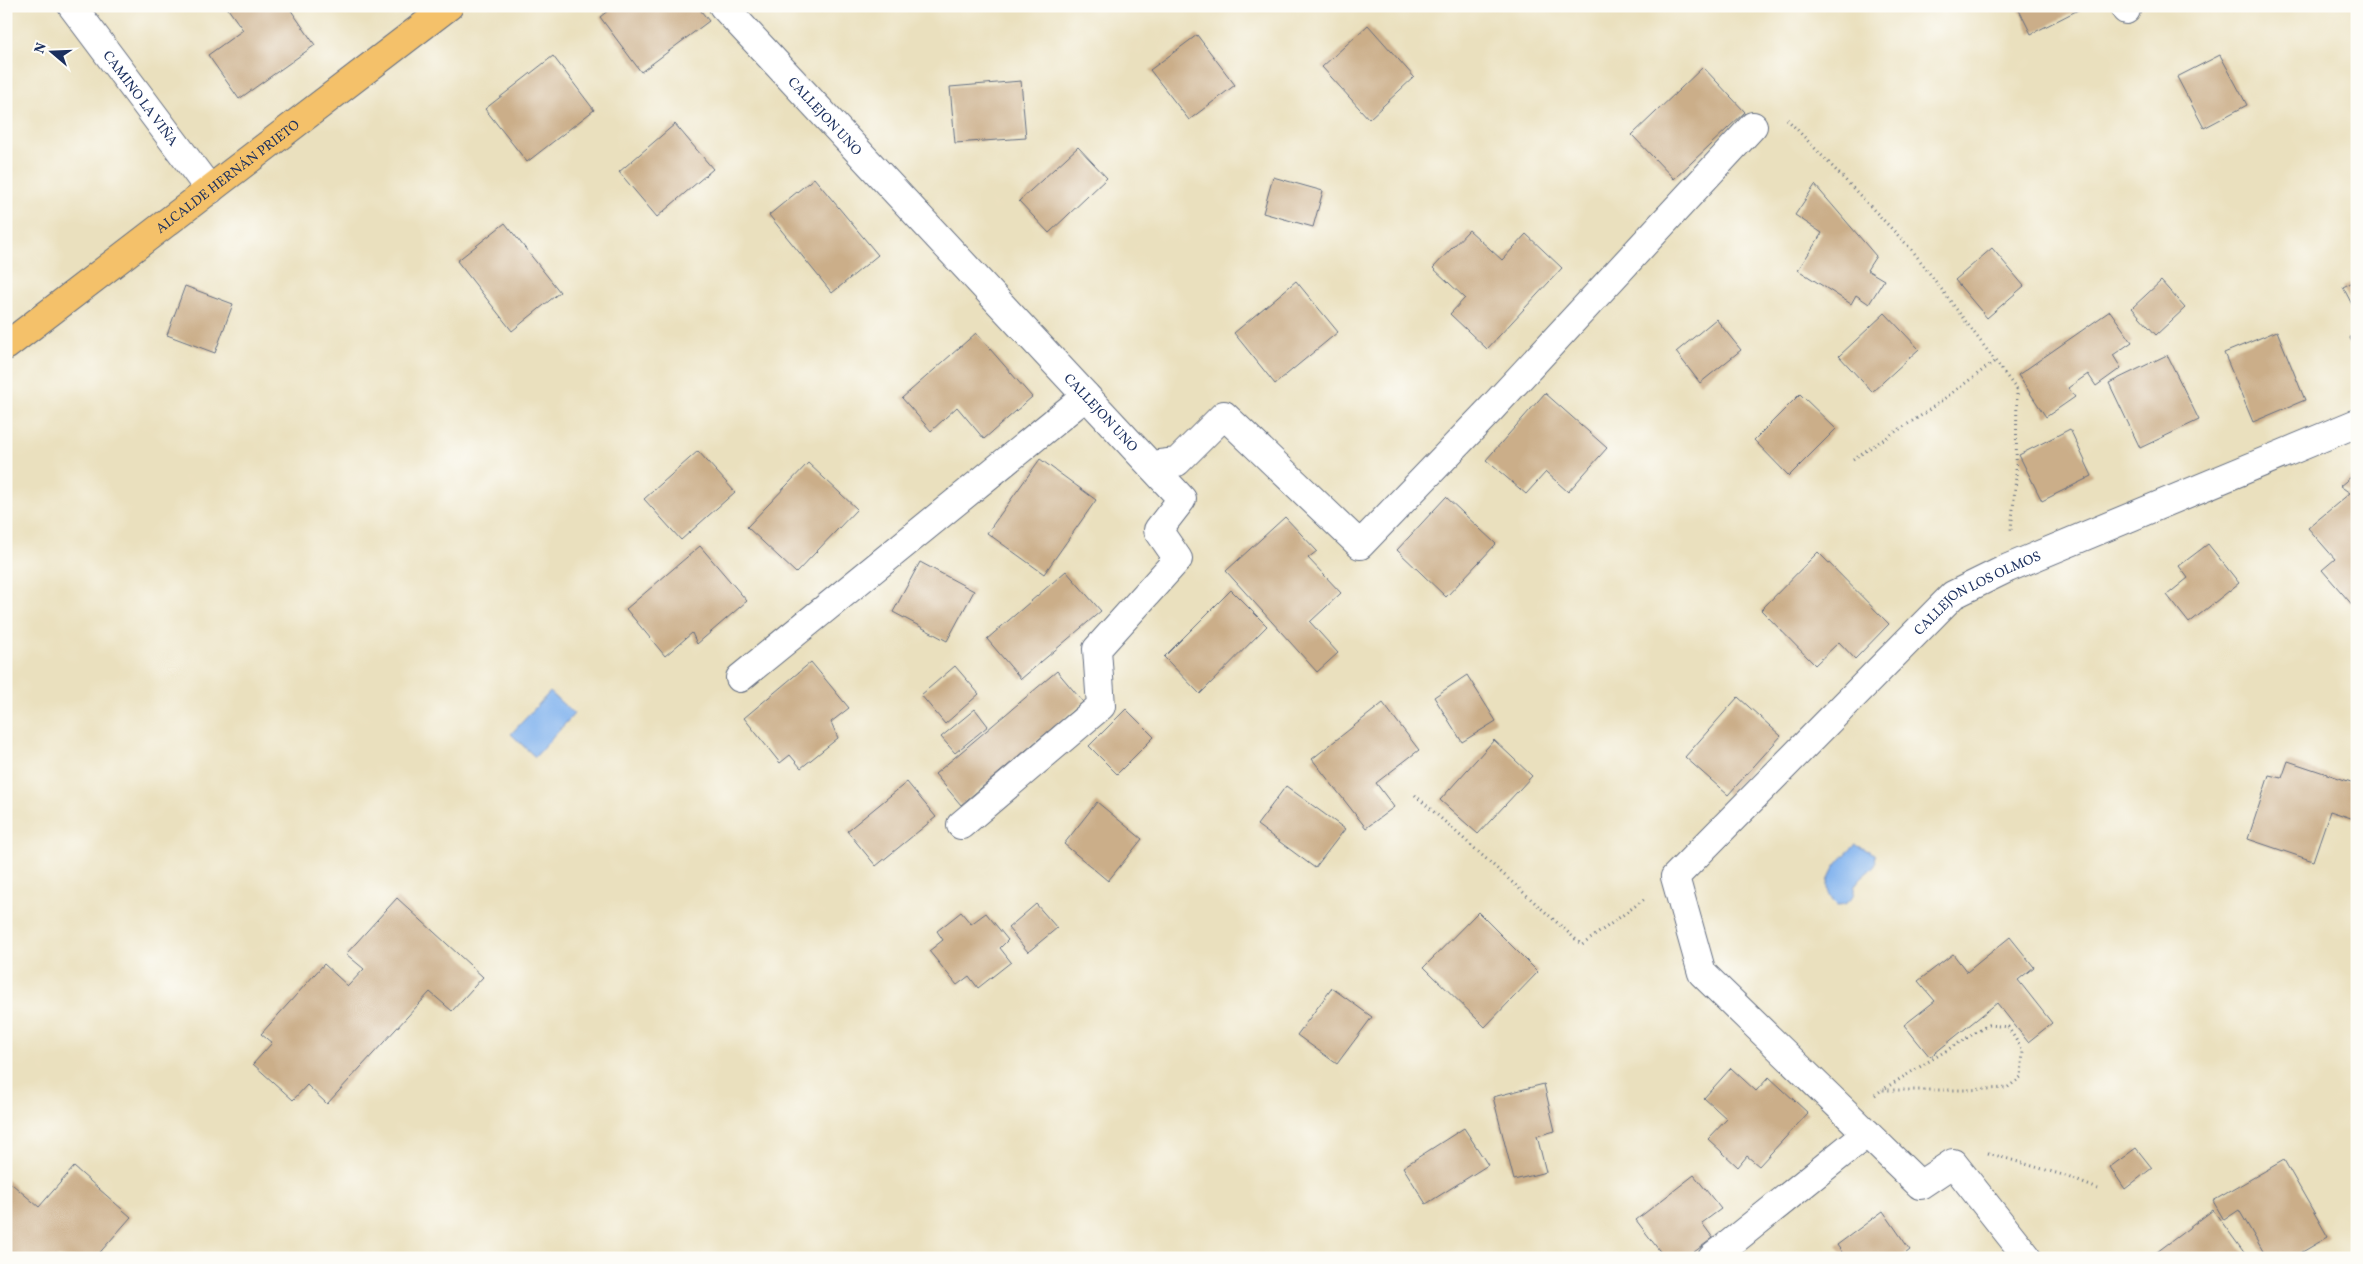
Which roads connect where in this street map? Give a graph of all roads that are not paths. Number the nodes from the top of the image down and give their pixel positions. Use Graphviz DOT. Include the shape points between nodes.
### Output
graph roads {
  1 [pos="72,6"];
  2 [pos="449,6"];
  3 [pos="723,6"];
  4 [pos="1753,126"];
  5 [pos="210,190"];
  6 [pos="6,346"];
  7 [pos="1086,396"];
  8 [pos="2357,423"];
  9 [pos="1150,465"];
  10 [pos="740,678"];
  11 [pos="961,825"];
  12 [pos="1858,1124"];
  13 [pos="1712,1258"];
  14 [pos="2028,1258"];
  1 -- 5 [label="street, CAMINO LA VIÑA"];
  2 -- 5 [label="main road, ALCALDE HERNÁN PRIETO"];
  3 -- 7 [label="street, CALLEJON UNO"];
  4 -- 9 [label="street" via="1491,410 1360,545 1224,415 1177,462"];
  5 -- 6 [label="main road, ALCALDE HERNÁN PRIETO"];
  7 -- 9 [label="street, CALLEJON UNO"];
  7 -- 10 [label="street"];
  8 -- 12 [label="street, CALLEJON LOS OLMOS" via="2008,568 1953,595 1675,877 1702,973"];
  9 -- 11 [label="street, CALLEJON UNO" via="1182,499 1158,530 1178,560 1097,649 1101,706"];
  12 -- 13 [label="street"];
  12 -- 14 [label="street" via="1920,1185 1953,1163"];
}
